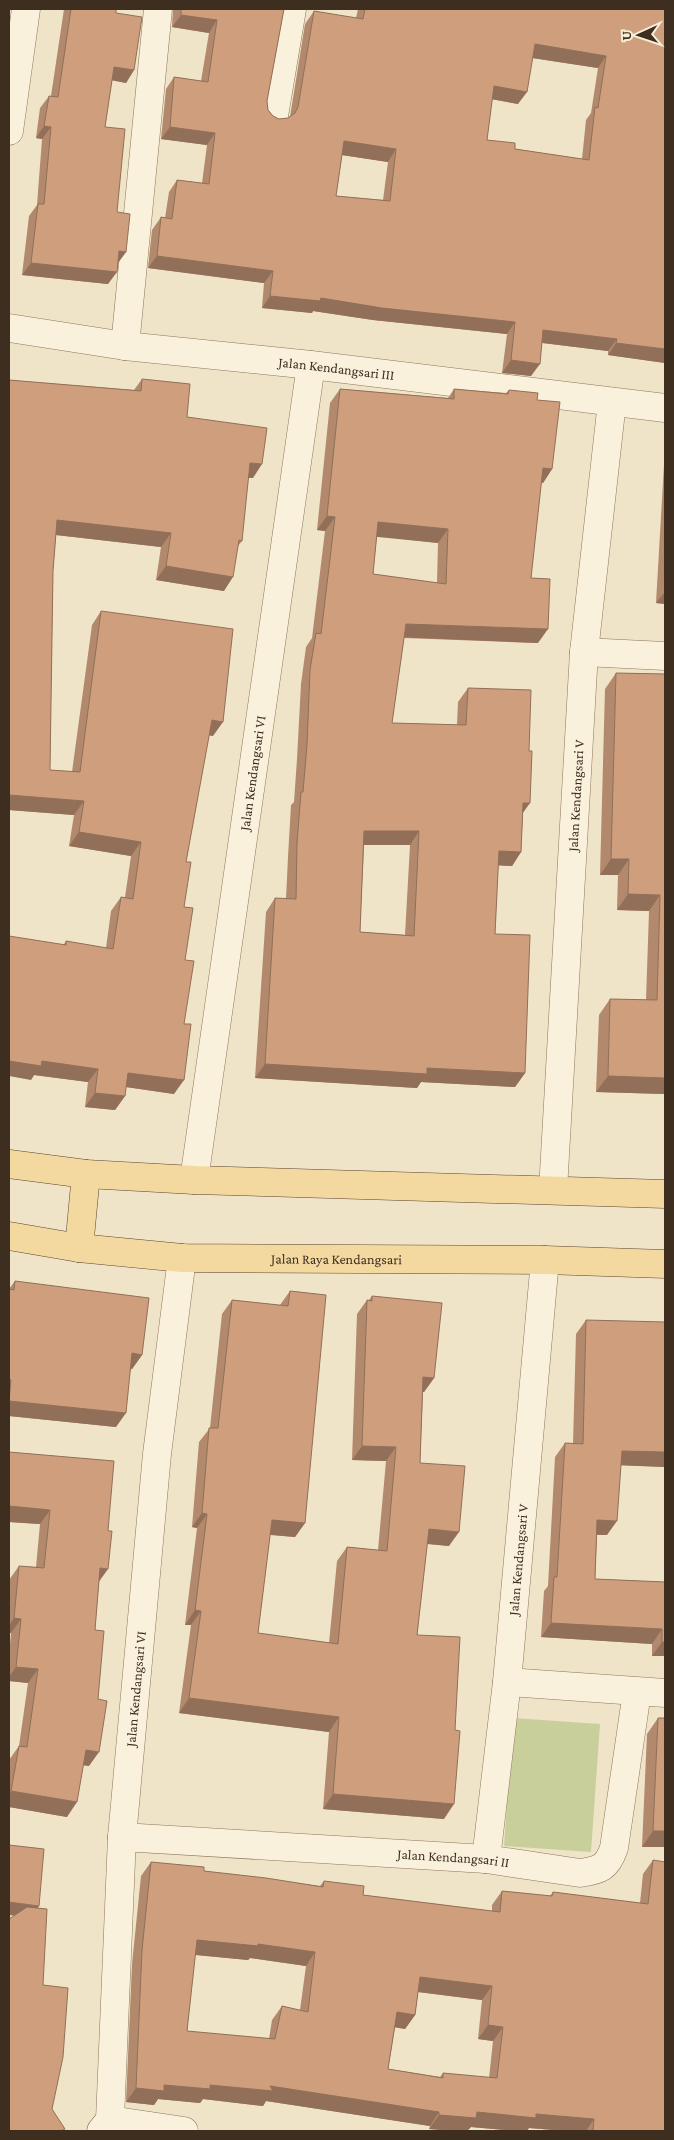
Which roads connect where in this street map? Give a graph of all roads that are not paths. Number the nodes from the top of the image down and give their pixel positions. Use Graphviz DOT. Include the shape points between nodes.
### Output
graph roads {
  1 [pos="26,9"];
  2 [pos="158,9"];
  3 [pos="292,9"];
  4 [pos="274,116"];
  5 [pos="9,131"];
  6 [pos="9,328"];
  7 [pos="125,346"];
  8 [pos="311,365"];
  9 [pos="612,402"];
  10 [pos="665,408"];
  11 [pos="584,652"];
  12 [pos="665,656"];
  13 [pos="9,1164"];
  14 [pos="86,1174"];
  15 [pos="194,1180"];
  16 [pos="553,1190"];
  17 [pos="665,1194"];
  18 [pos="9,1236"];
  19 [pos="79,1248"];
  20 [pos="182,1258"];
  21 [pos="545,1260"];
  22 [pos="665,1264"];
  23 [pos="507,1682"];
  24 [pos="637,1692"];
  25 [pos="665,1693"];
  26 [pos="122,1837"];
  27 [pos="486,1859"];
  28 [pos="106,2126"];
  29 [pos="184,2131"];
  1 -- 5 [label="street"];
  2 -- 7 [label="street"];
  3 -- 4 [label="street"];
  6 -- 7 [label="street, Jalan Kendangsari III"];
  7 -- 8 [label="street, Jalan Kendangsari III"];
  8 -- 9 [label="street, Jalan Kendangsari III"];
  8 -- 15 [label="street, Jalan Kendangsari VI"];
  9 -- 10 [label="street, Jalan Kendangsari III"];
  9 -- 11 [label="street, Jalan Kendangsari V"];
  11 -- 12 [label="street"];
  11 -- 16 [label="street, Jalan Kendangsari V"];
  13 -- 14 [label="main road"];
  14 -- 15 [label="main road"];
  14 -- 19 [label="main road"];
  15 -- 16 [label="main road"];
  16 -- 17 [label="main road"];
  18 -- 19 [label="main road, Jalan Raya Kendangsari"];
  19 -- 20 [label="main road, Jalan Raya Kendangsari"];
  20 -- 21 [label="main road, Jalan Raya Kendangsari"];
  20 -- 26 [label="street, Jalan Kendangsari VI" via="157,1454"];
  21 -- 22 [label="main road, Jalan Raya Kendangsari"];
  21 -- 23 [label="street, Jalan Kendangsari V"];
  23 -- 24 [label="street"];
  23 -- 27 [label="street, Jalan Kendangsari V"];
  24 -- 25 [label="street"];
  24 -- 27 [label="street, Jalan Kendangsari II" via="614,1848 604,1867 580,1873"];
  26 -- 27 [label="street, Jalan Kendangsari II"];
  26 -- 28 [label="street, Jalan Kendangsari VI"];
  28 -- 29 [label="street"];
}
